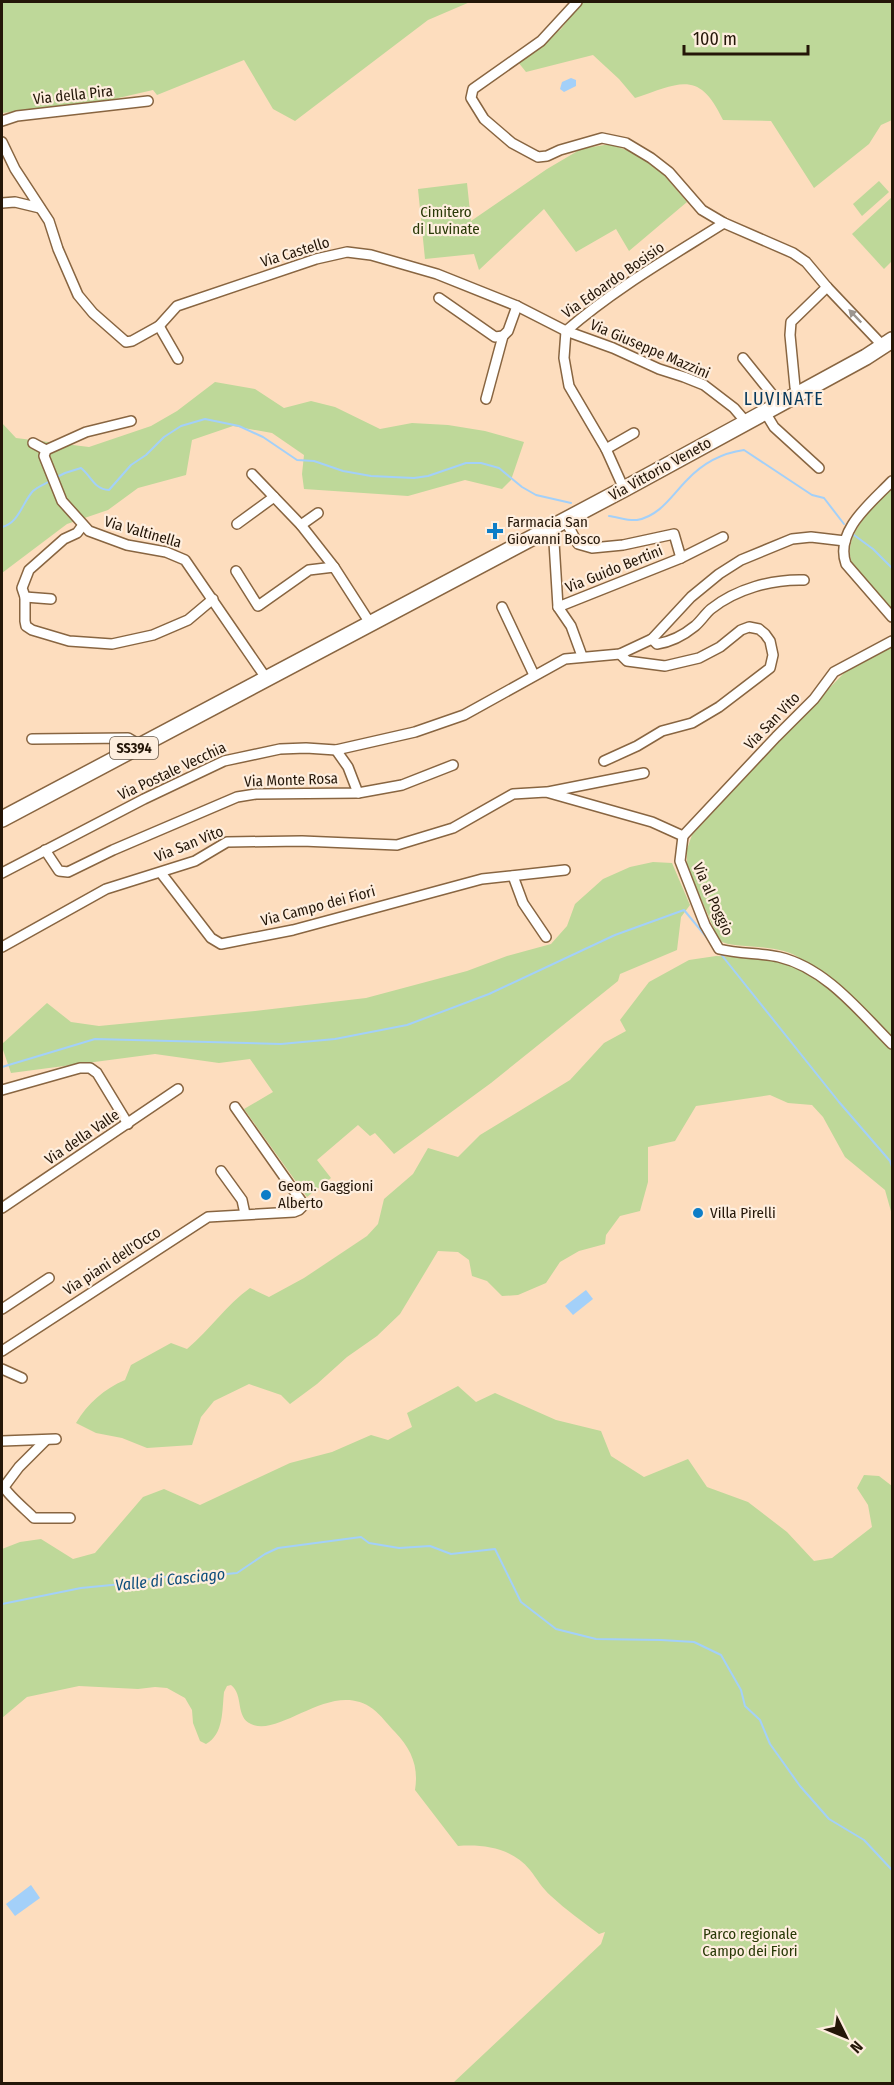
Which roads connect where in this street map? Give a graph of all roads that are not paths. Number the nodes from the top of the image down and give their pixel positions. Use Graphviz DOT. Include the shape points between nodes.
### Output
graph roads {
  1 [pos="577,2"];
  2 [pos="148,101"];
  3 [pos="2,121"];
  4 [pos="2,142"];
  5 [pos="2,203"];
  6 [pos="40,208"];
  7 [pos="724,224"];
  8 [pos="827,287"];
  9 [pos="439,298"];
  10 [pos="517,306"];
  11 [pos="159,326"];
  12 [pos="566,331"];
  13 [pos="503,336"];
  14 [pos="890,342"];
  15 [pos="743,358"];
  16 [pos="178,359"];
  17 [pos="798,394"];
  18 [pos="486,399"];
  19 [pos="780,404"];
  20 [pos="765,412"];
  21 [pos="131,420"];
  22 [pos="746,422"];
  23 [pos="634,433"];
  24 [pos="33,443"];
  25 [pos="606,448"];
  26 [pos="46,450"];
  27 [pos="819,468"];
  28 [pos="252,474"];
  29 [pos="892,481"];
  30 [pos="624,489"];
  31 [pos="274,497"];
  32 [pos="318,513"];
  33 [pos="559,523"];
  34 [pos="237,524"];
  35 [pos="83,525"];
  36 [pos="301,525"];
  37 [pos="723,537"];
  38 [pos="845,541"];
  39 [pos="681,558"];
  40 [pos="334,567"];
  41 [pos="236,571"];
  42 [pos="804,580"];
  43 [pos="25,597"];
  44 [pos="51,599"];
  45 [pos="213,599"];
  46 [pos="502,607"];
  47 [pos="558,607"];
  48 [pos="892,617"];
  49 [pos="370,623"];
  50 [pos="652,639"];
  51 [pos="892,641"];
  52 [pos="620,654"];
  53 [pos="582,656"];
  54 [pos="534,675"];
  55 [pos="266,678"];
  56 [pos="32,739"];
  57 [pos="140,745"];
  58 [pos="336,750"];
  59 [pos="604,761"];
  60 [pos="453,765"];
  61 [pos="644,773"];
  62 [pos="546,792"];
  63 [pos="358,793"];
  64 [pos="2,819"];
  65 [pos="683,836"];
  66 [pos="45,850"];
  67 [pos="565,870"];
  68 [pos="2,873"];
  69 [pos="161,873"];
  70 [pos="513,876"];
  71 [pos="546,937"];
  72 [pos="2,947"];
  73 [pos="892,1044"];
  74 [pos="178,1089"];
  75 [pos="2,1090"];
  76 [pos="235,1107"];
  77 [pos="128,1124"];
  78 [pos="221,1172"];
  79 [pos="2,1208"];
  80 [pos="245,1214"];
  81 [pos="49,1278"];
  82 [pos="2,1309"];
  83 [pos="2,1351"];
  84 [pos="2,1369"];
  85 [pos="22,1378"];
  86 [pos="2,1441"];
  87 [pos="70,1518"];
  1 -- 7 [label="street" via="541,41 473,89 471,98 484,119 512,143 538,157 602,138 626,143 669,172 702,210"];
  2 -- 3 [label="street, Via della Pira"];
  4 -- 6 [label="street, Via Castello"];
  5 -- 6 [label="street"];
  6 -- 11 [label="street, Via Castello" via="49,221 78,295 93,313 126,342"];
  7 -- 8 [label="street" via="793,253"];
  7 -- 12 [label="street, Via Edoardo Bosisio" via="622,288"];
  14 -- 8 [label="street, one-way"];
  8 -- 17 [label="street" via="791,322"];
  9 -- 13 [label="street" via="495,338"];
  10 -- 11 [label="street, Via Castello" via="437,274 347,252 177,306"];
  10 -- 12 [label="street, Via Castello"];
  10 -- 13 [label="street"];
  11 -- 16 [label="street"];
  12 -- 22 [label="street, Via Giuseppe Mazzini" via="704,385"];
  12 -- 25 [label="street, Via Edoardo Bosisio" via="564,358 569,386"];
  13 -- 18 [label="street"];
  14 -- 17 [label="main road, Via Vittorio Veneto / SS394"];
  15 -- 19 [label="street"];
  17 -- 19 [label="main road, Via Vittorio Veneto / SS394"];
  19 -- 20 [label="main road, Via Vittorio Veneto / SS394"];
  20 -- 22 [label="main road, Via Vittorio Veneto / SS394"];
  20 -- 27 [label="street" via="774,428"];
  21 -- 26 [label="street" via="86,432"];
  22 -- 30 [label="main road, Via Vittorio Veneto / SS394"];
  23 -- 25 [label="street"];
  24 -- 26 [label="street"];
  25 -- 30 [label="street, Via Edoardo Bosisio"];
  26 -- 35 [label="street, Via Valtinella" via="44,456 62,501"];
  28 -- 31 [label="street"];
  29 -- 38 [label="street" via="861,513"];
  30 -- 33 [label="main road, Via Vittorio Veneto / SS394"];
  31 -- 34 [label="street"];
  31 -- 36 [label="street"];
  32 -- 36 [label="street"];
  33 -- 39 [label="street" via="578,544 592,548 674,534"];
  33 -- 47 [label="street, Via Guido Bertini"];
  33 -- 49 [label="main road, Via Vittorio Veneto / SS394"];
  35 -- 43 [label="street, Via Valtinella" via="29,570 22,588"];
  35 -- 45 [label="street, Via Valtinella" via="127,545 185,560"];
  36 -- 40 [label="street"];
  37 -- 39 [label="street, Via Guido Bertini"];
  38 -- 48 [label="street" via="846,564"];
  38 -- 50 [label="street, Via Postale Vecchia" via="792,539 741,560 691,597"];
  39 -- 47 [label="street, Via Guido Bertini"];
  40 -- 41 [label="street" via="309,570 258,606"];
  40 -- 49 [label="street"];
  42 -- 50 [label="street, Via Postale Vecchia" via="746,589 668,642 657,644"];
  43 -- 44 [label="street"];
  43 -- 45 [label="street, Via Valtinella" via="26,626 32,630 69,641 112,644 153,635 188,620"];
  45 -- 55 [label="street, Via Valtinella"];
  46 -- 54 [label="street"];
  47 -- 53 [label="street, Via Guido Bertini" via="571,626"];
  49 -- 55 [label="main road, Via Vittorio Veneto / SS394"];
  50 -- 52 [label="street, Via Postale Vecchia"];
  51 -- 65 [label="street, Via San Vito" via="834,672 814,699"];
  52 -- 53 [label="street, Via Postale Vecchia"];
  52 -- 59 [label="street, Via Postale Vecchia" via="627,661 665,666 699,658 749,627 765,634 773,655 770,668 719,707 692,723 662,731"];
  53 -- 54 [label="street, Via Postale Vecchia" via="565,659"];
  54 -- 58 [label="street, Via Postale Vecchia" via="464,715 415,732"];
  55 -- 57 [label="main road, SS394"];
  56 -- 57 [label="street" via="128,738"];
  57 -- 64 [label="main road, SS394"];
  58 -- 63 [label="street"];
  58 -- 66 [label="street, Via Postale Vecchia" via="280,749 224,761"];
  60 -- 63 [label="street, Via Monte Rosa" via="402,785"];
  61 -- 62 [label="street"];
  62 -- 65 [label="street" via="652,822"];
  62 -- 69 [label="street, Via San Vito" via="513,794 453,828 398,845 228,842 195,861"];
  63 -- 66 [label="street, Via Monte Rosa" via="237,797 65,873 57,869"];
  65 -- 73 [label="street, Via al Poggio" via="680,861 705,925 719,949 780,957 810,970 831,984"];
  66 -- 68 [label="street, Via Postale Vecchia"];
  67 -- 70 [label="street, Via Campo dei Fiori"];
  69 -- 70 [label="street, Via Campo dei Fiori" via="211,938 221,944 292,930 482,879"];
  69 -- 72 [label="street, Via San Vito" via="106,888"];
  70 -- 71 [label="street" via="523,903"];
  74 -- 77 [label="street, Via della Valle"];
  75 -- 77 [label="street" via="90,1068"];
  76 -- 80 [label="street, Via piani dell'Occo" via="304,1205 294,1212"];
  77 -- 79 [label="street, Via della Valle"];
  78 -- 80 [label="street" via="242,1200"];
  80 -- 83 [label="street, Via piani dell'Occo" via="208,1217"];
  81 -- 82 [label="street"];
  84 -- 85 [label="street"];
  86 -- 87 [label="street" via="51,1440 19,1467 4,1487 34,1518"];
}
